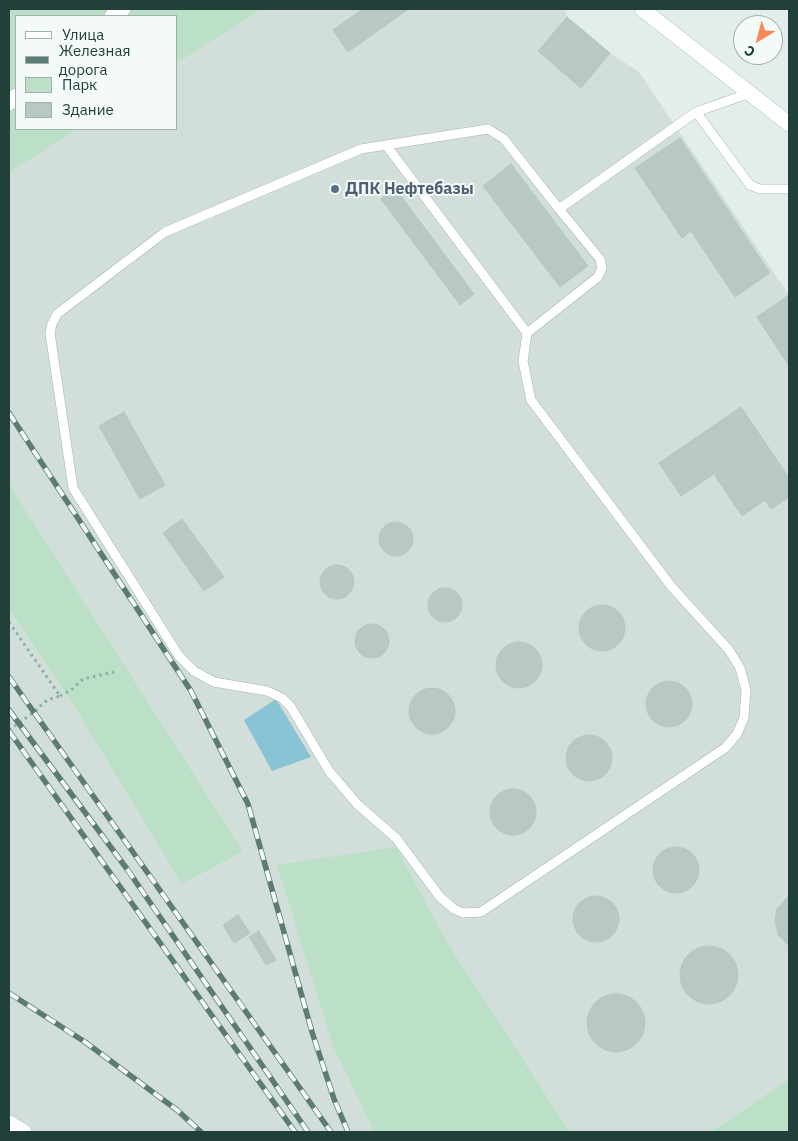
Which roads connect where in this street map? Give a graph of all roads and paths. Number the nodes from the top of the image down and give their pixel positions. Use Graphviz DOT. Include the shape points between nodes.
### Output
graph roads {
  1 [pos="642,9"];
  2 [pos="750,93"];
  3 [pos="696,112"];
  4 [pos="789,124"];
  5 [pos="386,145"];
  6 [pos="789,189"];
  7 [pos="559,209"];
  8 [pos="527,333"];
  9 [pos="9,622"];
  10 [pos="114,672"];
  11 [pos="60,696"];
  12 [pos="9,730"];
  13 [pos="9,1123"];
  14 [pos="24,1132"];
  1 -- 2 [label="street"];
  2 -- 3 [label="lane"];
  2 -- 4 [label="street"];
  3 -- 6 [label="lane" via="750,185 760,189"];
  3 -- 7 [label="lane"];
  5 -- 7 [label="lane" via="488,129 504,139"];
  5 -- 8 [label="lane"];
  5 -- 8 [label="lane" via="361,149 165,232 57,314 50,333 73,488 179,656 194,671 214,682 267,691 282,698 291,707 329,771 358,805 396,838 440,897 463,912 481,912 725,748 737,734 744,718 746,690 740,668 728,650 671,586 531,400 523,361"];
  7 -- 8 [label="lane" via="600,259 602,268 598,277"];
  9 -- 11 [label="path"];
  10 -- 11 [label="path" via="83,679"];
  11 -- 12 [label="path" via="47,700"];
  13 -- 14 [label="street"];
}
